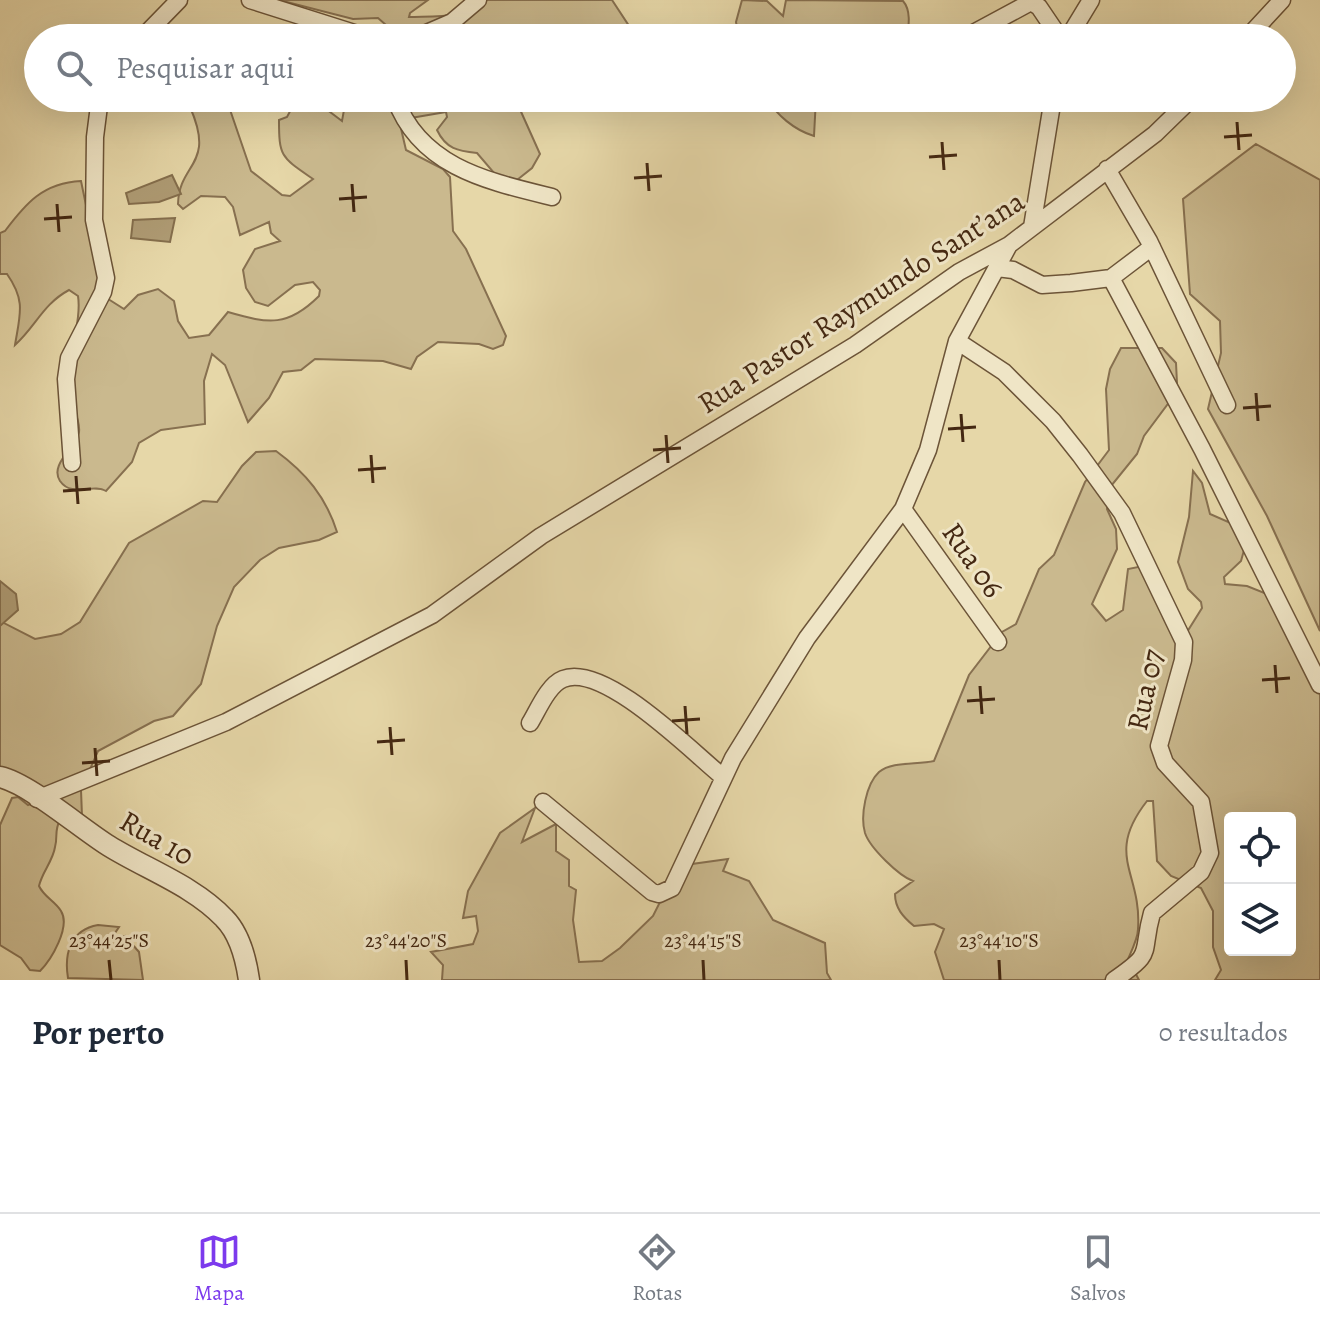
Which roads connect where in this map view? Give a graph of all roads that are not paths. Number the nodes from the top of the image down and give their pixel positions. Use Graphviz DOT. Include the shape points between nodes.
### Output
graph roads {
  1 [pos="179,0"];
  2 [pos="250,0"];
  3 [pos="478,0"];
  4 [pos="1091,0"];
  5 [pos="1282,0"];
  6 [pos="156,24"];
  7 [pos="326,24"];
  8 [pos="447,24"];
  9 [pos="990,24"];
  10 [pos="1051,24"];
  11 [pos="1076,24"];
  12 [pos="1260,24"];
  13 [pos="98,112"];
  14 [pos="402,112"];
  15 [pos="1051,112"];
  16 [pos="1178,112"];
  17 [pos="1107,169"];
  18 [pos="552,197"];
  19 [pos="1032,227"];
  20 [pos="1009,245"];
  21 [pos="1152,247"];
  22 [pos="997,268"];
  23 [pos="1111,278"];
  24 [pos="957,341"];
  25 [pos="1227,405"];
  26 [pos="72,463"];
  27 [pos="903,509"];
  28 [pos="998,642"];
  29 [pos="1320,685"];
  30 [pos="530,723"];
  31 [pos="0,777"];
  32 [pos="723,777"];
  33 [pos="37,799"];
  34 [pos="543,802"];
  35 [pos="249,980"];
  36 [pos="1114,980"];
  1 -- 6 [label="street"];
  2 -- 7 [label="street"];
  3 -- 8 [label="street"];
  4 -- 11 [label="street"];
  5 -- 12 [label="street"];
  9 -- 10 [label="street" via="1031,2"];
  13 -- 26 [label="street" via="94,220 106,278 69,358"];
  14 -- 18 [label="street" via="412,133 447,164 471,176"];
  15 -- 19 [label="street"];
  16 -- 17 [label="street, Rua Pastor Raymundo Sant’ana"];
  17 -- 19 [label="street, Rua Pastor Raymundo Sant’ana"];
  17 -- 21 [label="street"];
  19 -- 20 [label="street, Rua Pastor Raymundo Sant’ana"];
  20 -- 22 [label="street"];
  20 -- 33 [label="street, Rua Pastor Raymundo Sant’ana" via="541,536 432,615 226,722"];
  21 -- 23 [label="street"];
  21 -- 25 [label="street"];
  22 -- 23 [label="street" via="1042,285"];
  22 -- 24 [label="street"];
  23 -- 29 [label="street"];
  24 -- 27 [label="street" via="928,450"];
  24 -- 36 [label="street, Rua 07" via="1025,391 1080,455 1122,513 1184,642 1159,746 1165,763 1201,802 1210,853 1201,872 1152,913 1142,960"];
  27 -- 28 [label="street, Rua 06"];
  27 -- 32 [label="street" via="807,638"];
  30 -- 32 [label="street" via="554,684 565,678 595,680 618,692"];
  31 -- 33 [label="street, Rua 10"];
  32 -- 34 [label="street" via="672,888 659,894"];
  33 -- 35 [label="street, Rua 10" via="226,919 238,939"];
}
